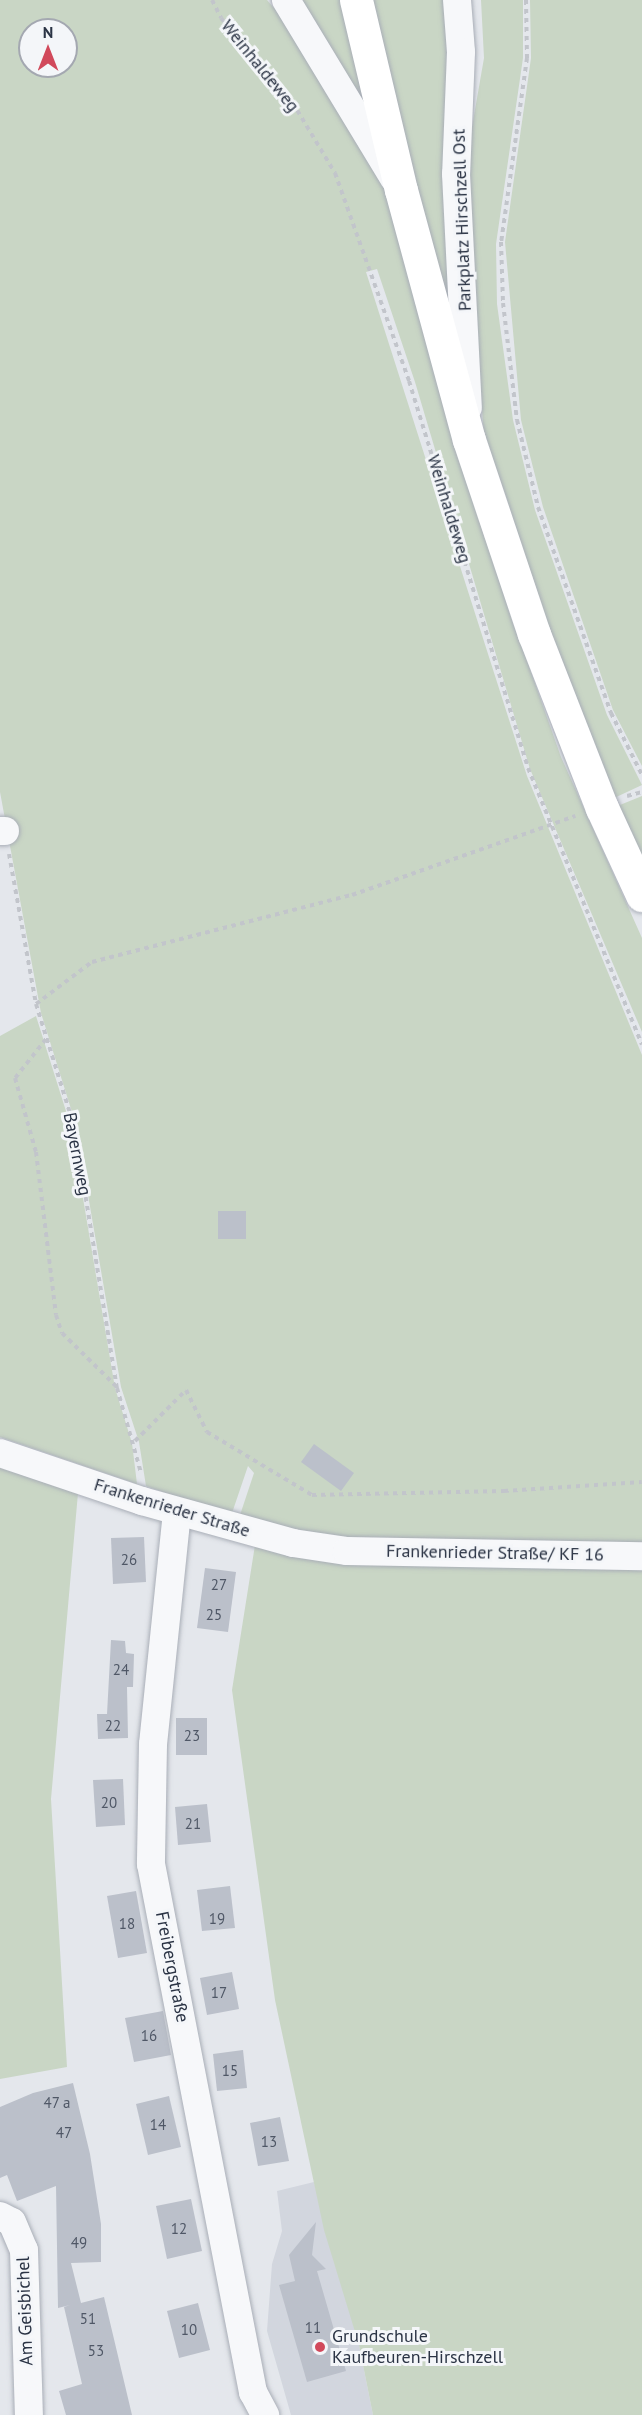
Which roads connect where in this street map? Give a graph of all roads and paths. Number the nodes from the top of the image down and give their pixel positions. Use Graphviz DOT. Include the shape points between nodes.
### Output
graph roads {
  1 [pos="212,0"];
  2 [pos="286,0"];
  3 [pos="356,0"];
  4 [pos="457,0"];
  5 [pos="526,0"];
  6 [pos="401,190"];
  7 [pos="469,440"];
  8 [pos="642,775"];
  9 [pos="642,792"];
  10 [pos="627,796"];
  11 [pos="576,816"];
  12 [pos="552,824"];
  13 [pos="3,831"];
  14 [pos="642,895"];
  15 [pos="36,1004"];
  16 [pos="46,1039"];
  17 [pos="642,1044"];
  18 [pos="117,1388"];
  19 [pos="135,1441"];
  20 [pos="0,1454"];
  21 [pos="642,1482"];
  22 [pos="142,1501"];
  23 [pos="177,1512"];
  24 [pos="347,1551"];
  25 [pos="642,1556"];
  26 [pos="0,2216"];
  27 [pos="29,2415"];
  28 [pos="265,2415"];
  1 -- 12 [label="path, Weinhaldeweg" via="221,18 288,94 335,172 409,381 528,768"];
  2 -- 6 [label="street"];
  3 -- 6 [label="main road"];
  4 -- 7 [label="street, Parkplatz Hirschzell Ost" via="461,52 456,174"];
  5 -- 8 [label="path" via="527,58 501,242 503,303 517,420 538,507 576,615 611,713"];
  6 -- 7 [label="main road"];
  7 -- 14 [label="main road" via="534,634 602,808"];
  9 -- 10 [label="path"];
  11 -- 12 [label="path"];
  12 -- 15 [label="path" via="352,895 92,962"];
  12 -- 17 [label="path, Weinhaldeweg"];
  13 -- 15 [label="path, Bayernweg"];
  15 -- 16 [label="path, Bayernweg"];
  16 -- 18 [label="path, Bayernweg" via="74,1126"];
  16 -- 18 [label="path" via="15,1078 36,1152 56,1315 62,1333"];
  18 -- 19 [label="path, Bayernweg"];
  19 -- 21 [label="path" via="186,1390 207,1432 312,1495 482,1492"];
  19 -- 22 [label="path, Bayernweg"];
  20 -- 22 [label="street, Frankenrieder Straße"];
  22 -- 23 [label="street, Frankenrieder Straße"];
  23 -- 24 [label="street, Frankenrieder Straße" via="293,1543"];
  23 -- 28 [label="street, Freibergstraße" via="153,1744 152,1864 253,2392"];
  24 -- 25 [label="street, Frankenrieder Straße/ KF 16"];
  26 -- 27 [label="street, Am Geisbichel" via="12,2222 24,2250"];
}
